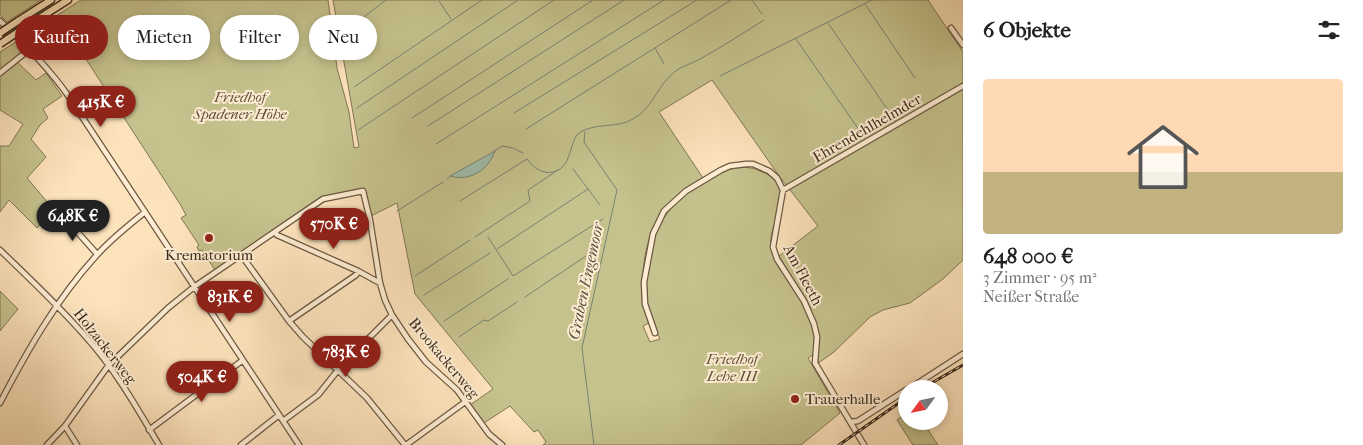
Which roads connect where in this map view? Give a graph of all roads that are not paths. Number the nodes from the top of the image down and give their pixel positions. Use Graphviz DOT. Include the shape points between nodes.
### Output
graph roads {
  1 [pos="51,0"];
  2 [pos="68,0"];
  3 [pos="0,20"];
  4 [pos="951,28"];
  5 [pos="0,33"];
  6 [pos="15,34"];
  7 [pos="0,44"];
  8 [pos="963,45"];
  9 [pos="16,60"];
  10 [pos="40,60"];
  11 [pos="0,73"];
  12 [pos="963,86"];
  13 [pos="783,190"];
  14 [pos="145,212"];
  15 [pos="64,217"];
  16 [pos="275,232"];
  17 [pos="0,250"];
  18 [pos="97,254"];
  19 [pos="242,256"];
  20 [pos="358,271"];
  21 [pos="380,283"];
  22 [pos="194,287"];
  23 [pos="57,305"];
  24 [pos="392,315"];
  25 [pos="289,321"];
  26 [pos="655,333"];
  27 [pos="963,354"];
  28 [pos="243,360"];
  29 [pos="108,366"];
  30 [pos="339,370"];
  31 [pos="923,380"];
  32 [pos="898,396"];
  33 [pos="465,402"];
  34 [pos="0,403"];
  35 [pos="279,415"];
  36 [pos="283,421"];
  37 [pos="851,422"];
  38 [pos="65,426"];
  39 [pos="149,430"];
  40 [pos="47,445"];
  41 [pos="77,445"];
  42 [pos="159,445"];
  43 [pos="241,445"];
  44 [pos="299,445"];
  45 [pos="405,445"];
  46 [pos="502,445"];
  47 [pos="864,445"];
  1 -- 5 [label="highway, bridge"];
  2 -- 7 [label="highway, bridge"];
  3 -- 6 [label="street"];
  4 -- 8 [label="street"];
  9 -- 11 [label="street"];
  10 -- 14 [label="street" via="56,79"];
  12 -- 13 [label="street, Ehrendehlhelmder"];
  13 -- 26 [label="street" via="777,178 768,171 753,164 740,164 703,180 664,211 653,234 644,282 645,304"];
  13 -- 37 [label="street, Am Fleeth" via="773,247 814,324 818,337 815,363"];
  14 -- 18 [label="street"];
  14 -- 22 [label="street"];
  15 -- 18 [label="street"];
  16 -- 19 [label="street"];
  16 -- 20 [label="street"];
  16 -- 21 [label="street, Brookackerweg" via="323,199 363,191"];
  17 -- 23 [label="street, Holzackerweg"];
  18 -- 23 [label="street"];
  19 -- 22 [label="street"];
  19 -- 25 [label="street"];
  20 -- 21 [label="street"];
  20 -- 25 [label="street"];
  21 -- 24 [label="street, Brookackerweg"];
  22 -- 28 [label="street"];
  22 -- 29 [label="street"];
  23 -- 29 [label="street, Holzackerweg" via="88,338"];
  23 -- 34 [label="street" via="24,356"];
  24 -- 30 [label="street"];
  24 -- 33 [label="street, Brookackerweg" via="424,359"];
  25 -- 30 [label="street"];
  27 -- 31 [label="street"];
  28 -- 35 [label="street"];
  28 -- 39 [label="street"];
  29 -- 38 [label="street"];
  29 -- 39 [label="street, Holzackerweg"];
  30 -- 36 [label="street" via="318,395"];
  30 -- 45 [label="street" via="367,398"];
  32 -- 37 [label="street" via="858,421"];
  33 -- 45 [label="street"];
  33 -- 46 [label="street, Brookackerweg" via="489,434"];
  35 -- 36 [label="street"];
  35 -- 43 [label="street"];
  36 -- 44 [label="street"];
  37 -- 47 [label="street, Am Fleeth"];
  38 -- 40 [label="street"];
  38 -- 41 [label="street"];
  39 -- 42 [label="street, Holzackerweg"];
}
